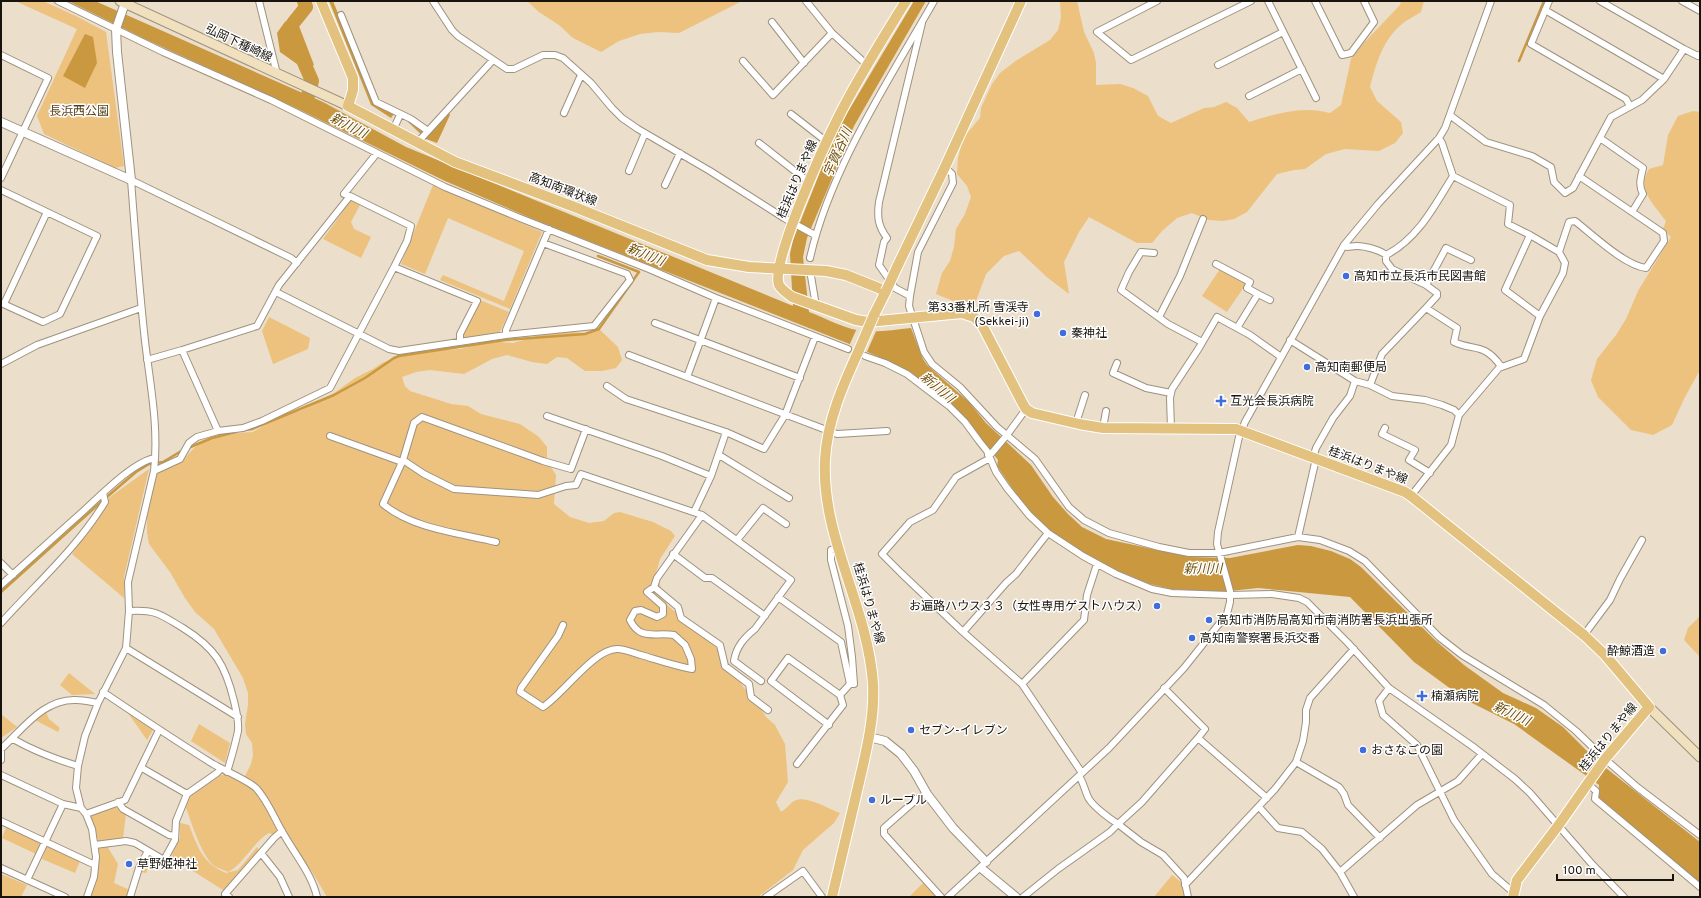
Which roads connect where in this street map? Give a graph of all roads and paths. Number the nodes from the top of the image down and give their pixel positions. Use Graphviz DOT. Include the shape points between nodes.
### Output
graph roads {
  1 [pos="58,1"];
  2 [pos="259,1"];
  3 [pos="320,1"];
  4 [pos="433,1"];
  5 [pos="806,1"];
  6 [pos="906,1"];
  7 [pos="934,1"];
  8 [pos="1021,1"];
  9 [pos="1157,1"];
  10 [pos="1251,1"];
  11 [pos="1268,1"];
  12 [pos="1315,1"];
  13 [pos="1364,1"];
  14 [pos="1491,1"];
  15 [pos="1549,1"];
  16 [pos="1600,1"];
  17 [pos="1682,1"];
  18 [pos="123,3"];
  19 [pos="1545,10"];
  20 [pos="1700,11"];
  21 [pos="341,15"];
  22 [pos="772,22"];
  23 [pos="922,23"];
  24 [pos="116,28"];
  25 [pos="1283,32"];
  26 [pos="832,33"];
  27 [pos="1684,49"];
  28 [pos="1700,55"];
  29 [pos="1,56"];
  30 [pos="493,60"];
  31 [pos="743,61"];
  32 [pos="804,62"];
  33 [pos="867,65"];
  34 [pos="1218,65"];
  35 [pos="1302,69"];
  36 [pos="277,74"];
  37 [pos="581,74"];
  38 [pos="1664,80"];
  39 [pos="1249,96"];
  40 [pos="1316,98"];
  41 [pos="348,106"];
  42 [pos="1630,106"];
  43 [pos="564,113"];
  44 [pos="792,114"];
  45 [pos="400,115"];
  46 [pos="1451,116"];
  47 [pos="1,122"];
  48 [pos="393,130"];
  49 [pos="24,132"];
  50 [pos="428,132"];
  51 [pos="645,133"];
  52 [pos="1439,138"];
  53 [pos="1600,138"];
  54 [pos="420,140"];
  55 [pos="827,142"];
  56 [pos="760,143"];
  57 [pos="377,153"];
  58 [pos="680,153"];
  59 [pos="945,167"];
  60 [pos="629,171"];
  61 [pos="1453,176"];
  62 [pos="1579,176"];
  63 [pos="1,178"];
  64 [pos="131,180"];
  65 [pos="810,183"];
  66 [pos="664,185"];
  67 [pos="1,190"];
  68 [pos="350,196"];
  69 [pos="47,212"];
  70 [pos="1632,212"];
  71 [pos="1203,218"];
  72 [pos="795,224"];
  73 [pos="549,229"];
  74 [pos="814,234"];
  75 [pos="1530,235"];
  76 [pos="543,243"];
  77 [pos="1344,245"];
  78 [pos="1559,252"];
  79 [pos="1154,253"];
  80 [pos="1386,255"];
  81 [pos="810,258"];
  82 [pos="1471,260"];
  83 [pos="297,263"];
  84 [pos="1216,264"];
  85 [pos="394,267"];
  86 [pos="784,268"];
  87 [pos="810,273"];
  88 [pos="1426,285"];
  89 [pos="886,290"];
  90 [pos="276,292"];
  91 [pos="1258,294"];
  92 [pos="910,296"];
  93 [pos="716,298"];
  94 [pos="1270,300"];
  95 [pos="2,303"];
  96 [pos="813,305"];
  97 [pos="141,308"];
  98 [pos="1426,308"];
  99 [pos="1540,316"];
  100 [pos="1159,317"];
  101 [pos="914,319"];
  102 [pos="655,323"];
  103 [pos="1237,328"];
  104 [pos="358,333"];
  105 [pos="506,335"];
  106 [pos="815,337"];
  107 [pos="700,339"];
  108 [pos="1290,340"];
  109 [pos="460,342"];
  110 [pos="1202,342"];
  111 [pos="182,350"];
  112 [pos="858,352"];
  113 [pos="629,354"];
  114 [pos="1281,357"];
  115 [pos="147,360"];
  116 [pos="1117,363"];
  117 [pos="1,364"];
  118 [pos="1499,368"];
  119 [pos="686,377"];
  120 [pos="800,378"];
  121 [pos="1355,381"];
  122 [pos="1370,385"];
  123 [pos="607,386"];
  124 [pos="1170,393"];
  125 [pos="1085,395"];
  126 [pos="1026,409"];
  127 [pos="1106,411"];
  128 [pos="785,415"];
  129 [pos="1459,415"];
  130 [pos="547,416"];
  131 [pos="1076,423"];
  132 [pos="1103,428"];
  133 [pos="1385,428"];
  134 [pos="586,429"];
  135 [pos="1170,429"];
  136 [pos="218,431"];
  137 [pos="829,431"];
  138 [pos="887,431"];
  139 [pos="1241,431"];
  140 [pos="726,432"];
  141 [pos="330,436"];
  142 [pos="1006,437"];
  143 [pos="719,455"];
  144 [pos="990,456"];
  145 [pos="1313,458"];
  146 [pos="402,461"];
  147 [pos="154,464"];
  148 [pos="1430,473"];
  149 [pos="711,476"];
  150 [pos="103,493"];
  151 [pos="1411,496"];
  152 [pos="789,498"];
  153 [pos="694,512"];
  154 [pos="702,515"];
  155 [pos="786,524"];
  156 [pos="1048,533"];
  157 [pos="1298,537"];
  158 [pos="737,540"];
  159 [pos="1642,540"];
  160 [pos="496,542"];
  161 [pos="839,548"];
  162 [pos="673,554"];
  163 [pos="1220,555"];
  164 [pos="1,563"];
  165 [pos="1097,564"];
  166 [pos="13,574"];
  167 [pos="1,585"];
  168 [pos="654,587"];
  169 [pos="1230,593"];
  170 [pos="778,597"];
  171 [pos="129,611"];
  172 [pos="764,616"];
  173 [pos="1,623"];
  174 [pos="563,625"];
  175 [pos="963,632"];
  176 [pos="1584,635"];
  177 [pos="126,648"];
  178 [pos="1354,649"];
  179 [pos="761,681"];
  180 [pos="850,684"];
  181 [pos="1022,684"];
  182 [pos="1164,688"];
  183 [pos="1389,688"];
  184 [pos="103,692"];
  185 [pos="840,694"];
  186 [pos="98,704"];
  187 [pos="1649,707"];
  188 [pos="768,710"];
  189 [pos="238,717"];
  190 [pos="829,725"];
  191 [pos="159,730"];
  192 [pos="869,737"];
  193 [pos="13,738"];
  194 [pos="1198,738"];
  195 [pos="1,750"];
  196 [pos="1482,754"];
  197 [pos="1700,757"];
  198 [pos="1,760"];
  199 [pos="1604,760"];
  200 [pos="1296,762"];
  201 [pos="797,764"];
  202 [pos="78,766"];
  203 [pos="142,768"];
  204 [pos="221,768"];
  205 [pos="227,772"];
  206 [pos="1080,774"];
  207 [pos="1,775"];
  208 [pos="1588,781"];
  209 [pos="1439,793"];
  210 [pos="187,794"];
  211 [pos="927,794"];
  212 [pos="1267,798"];
  213 [pos="118,802"];
  214 [pos="63,804"];
  215 [pos="1259,807"];
  216 [pos="81,808"];
  217 [pos="86,814"];
  218 [pos="3,822"];
  219 [pos="1118,824"];
  220 [pos="1558,826"];
  221 [pos="1,830"];
  222 [pos="282,831"];
  223 [pos="1700,835"];
  224 [pos="176,836"];
  225 [pos="1380,838"];
  226 [pos="45,842"];
  227 [pos="95,845"];
  228 [pos="148,851"];
  229 [pos="261,853"];
  230 [pos="95,865"];
  231 [pos="983,865"];
  232 [pos="1,868"];
  233 [pos="1340,872"];
  234 [pos="27,880"];
  235 [pos="1185,885"];
  236 [pos="1700,887"];
  237 [pos="1513,895"];
  238 [pos="65,897"];
  239 [pos="87,897"];
  240 [pos="130,897"];
  241 [pos="229,897"];
  242 [pos="289,897"];
  243 [pos="317,897"];
  244 [pos="766,897"];
  245 [pos="822,897"];
  246 [pos="832,897"];
  247 [pos="941,897"];
  248 [pos="948,897"];
  249 [pos="1016,897"];
  250 [pos="1022,897"];
  251 [pos="1188,897"];
  252 [pos="1354,897"];
  253 [pos="1624,897"];
  1 -- 24 [label="street"];
  2 -- 36 [label="street"];
  3 -- 41 [label="main road" via="353,78 353,90"];
  4 -- 30 [label="street" via="458,36"];
  5 -- 26 [label="street"];
  6 -- 33 [label="main road, 桂浜はりまや線"];
  7 -- 23 [label="street"];
  8 -- 59 [label="main road, 桂浜はりまや線"];
  9 -- 10 [label="street" via="1098,32 1131,60"];
  11 -- 25 [label="street"];
  12 -- 13 [label="street" via="1342,55 1351,53 1374,22"];
  14 -- 46 [label="street"];
  15 -- 19 [label="street"];
  16 -- 27 [label="street"];
  17 -- 20 [label="street"];
  18 -- 24 [label="street"];
  18 -- 36 [label="main road, 弘岡下種崎線"];
  19 -- 38 [label="street"];
  19 -- 42 [label="street" via="1531,44 1626,99"];
  21 -- 45 [label="street" via="376,102"];
  22 -- 32 [label="street"];
  23 -- 74 [label="street" via="863,124"];
  23 -- 92 [label="street" via="877,217 887,238 878,265 895,288"];
  24 -- 57 [label="street" via="162,52 271,100"];
  24 -- 64 [label="street"];
  25 -- 34 [label="street"];
  25 -- 35 [label="street"];
  26 -- 32 [label="street"];
  26 -- 33 [label="street"];
  27 -- 28 [label="street"];
  27 -- 38 [label="street"];
  29 -- 49 [label="street" via="48,78"];
  30 -- 37 [label="street" via="507,69 514,69 543,55 555,55 563,58"];
  30 -- 50 [label="street"];
  31 -- 32 [label="street" via="773,95"];
  33 -- 55 [label="main road, 桂浜はりまや線"];
  35 -- 39 [label="street"];
  35 -- 40 [label="street"];
  36 -- 41 [label="main road, 弘岡下種崎線"];
  37 -- 43 [label="street"];
  37 -- 51 [label="street" via="622,118"];
  38 -- 42 [label="street" via="1642,100"];
  41 -- 48 [label="main road, 高知南環状線"];
  42 -- 53 [label="street" via="1612,117"];
  44 -- 55 [label="street"];
  45 -- 48 [label="street"];
  45 -- 50 [label="street" via="411,119"];
  46 -- 52 [label="street"];
  46 -- 62 [label="street" via="1486,142 1532,156 1551,167 1554,182 1565,193 1573,188"];
  47 -- 49 [label="street"];
  48 -- 54 [label="main road, 高知南環状線"];
  49 -- 63 [label="street"];
  49 -- 64 [label="street"];
  50 -- 54 [label="street"];
  51 -- 58 [label="street"];
  51 -- 60 [label="street"];
  52 -- 61 [label="street"];
  52 -- 77 [label="street"];
  53 -- 62 [label="street"];
  53 -- 70 [label="street" via="1643,168 1640,180 1644,194"];
  54 -- 86 [label="main road, 高知南環状線" via="455,162 707,260 730,265"];
  55 -- 65 [label="main road, 桂浜はりまや線"];
  56 -- 65 [label="street"];
  57 -- 68 [label="street" via="344,194"];
  57 -- 73 [label="street" via="445,187"];
  58 -- 66 [label="street"];
  58 -- 72 [label="street"];
  59 -- 89 [label="main road, 桂浜はりまや線, bridge"];
  59 -- 92 [label="street" via="952,174 953,183 918,252"];
  61 -- 75 [label="street" via="1510,205 1508,224"];
  61 -- 80 [label="street" via="1432,210 1412,235"];
  62 -- 70 [label="street"];
  64 -- 83 [label="street"];
  64 -- 97 [label="street"];
  65 -- 72 [label="main road, 桂浜はりまや線"];
  67 -- 69 [label="street"];
  68 -- 83 [label="street"];
  68 -- 85 [label="street" via="411,226"];
  69 -- 95 [label="street"];
  69 -- 95 [label="street" via="97,236 60,314 43,322"];
  70 -- 78 [label="street" via="1663,233 1664,241 1646,268 1637,267 1610,249 1576,221 1569,222"];
  71 -- 100 [label="street" via="1185,264"];
  72 -- 74 [label="street"];
  72 -- 86 [label="main road, 桂浜はりまや線" via="782,256"];
  73 -- 76 [label="street"];
  73 -- 93 [label="street" via="649,268"];
  74 -- 81 [label="street"];
  75 -- 78 [label="street"];
  75 -- 99 [label="street" via="1506,290"];
  76 -- 105 [label="street"];
  76 -- 105 [label="street" via="627,274 630,280 594,326"];
  77 -- 80 [label="street" via="1368,248"];
  77 -- 108 [label="street"];
  78 -- 99 [label="street" via="1565,263 1563,273"];
  79 -- 100 [label="street" via="1141,252 1121,290"];
  80 -- 88 [label="street" via="1386,262 1392,269"];
  82 -- 88 [label="street" via="1446,248"];
  83 -- 90 [label="street"];
  84 -- 91 [label="street" via="1250,282 1247,288"];
  85 -- 104 [label="street"];
  85 -- 109 [label="street" via="477,301 460,334"];
  86 -- 87 [label="main road, 高知南環状線"];
  86 -- 96 [label="main road, 桂浜はりまや線" via="778,277 779,285 792,297"];
  87 -- 89 [label="main road, 高知南環状線" via="826,271"];
  87 -- 96 [label="street"];
  88 -- 98 [label="street" via="1437,293"];
  89 -- 112 [label="main road, 桂浜はりまや線, bridge"];
  90 -- 104 [label="street"];
  90 -- 111 [label="street" via="257,326"];
  91 -- 94 [label="street"];
  91 -- 103 [label="street"];
  92 -- 101 [label="street" via="909,306"];
  93 -- 106 [label="street"];
  93 -- 107 [label="street"];
  96 -- 101 [label="main road, 桂浜はりまや線" via="868,322"];
  97 -- 115 [label="street"];
  97 -- 117 [label="street" via="38,345"];
  98 -- 118 [label="street" via="1457,328 1454,342 1486,350 1498,362"];
  98 -- 122 [label="street" via="1382,354"];
  99 -- 118 [label="street" via="1524,359"];
  100 -- 110 [label="street" via="1175,329"];
  101 -- 126 [label="main road, 桂浜はりまや線" via="962,313 978,320"];
  101 -- 142 [label="street" via="926,357 960,388"];
  102 -- 107 [label="street"];
  103 -- 110 [label="street" via="1217,317"];
  103 -- 114 [label="street"];
  104 -- 109 [label="street" via="389,350 400,351"];
  104 -- 136 [label="street" via="330,388 262,421 243,428"];
  105 -- 109 [label="street"];
  106 -- 112 [label="street"];
  106 -- 120 [label="street"];
  107 -- 119 [label="street"];
  107 -- 120 [label="street"];
  108 -- 114 [label="street"];
  108 -- 121 [label="street"];
  110 -- 124 [label="street"];
  111 -- 115 [label="street"];
  111 -- 136 [label="street"];
  112 -- 137 [label="main road, 桂浜はりまや線"];
  112 -- 144 [label="street" via="907,374 949,406 965,422"];
  113 -- 119 [label="street"];
  114 -- 139 [label="street"];
  115 -- 147 [label="street" via="156,435"];
  116 -- 124 [label="street" via="1113,373 1146,388"];
  118 -- 129 [label="street"];
  119 -- 128 [label="street"];
  120 -- 128 [label="street"];
  121 -- 122 [label="street"];
  121 -- 145 [label="street" via="1350,396 1333,418"];
  122 -- 129 [label="street" via="1392,396 1442,405"];
  123 -- 140 [label="street" via="626,399"];
  124 -- 135 [label="street"];
  125 -- 131 [label="street"];
  126 -- 131 [label="main road, 桂浜はりまや線" via="1032,413"];
  126 -- 142 [label="street"];
  127 -- 132 [label="street"];
  128 -- 137 [label="street"];
  128 -- 140 [label="street" via="764,449"];
  129 -- 148 [label="street" via="1451,445"];
  130 -- 134 [label="street"];
  131 -- 132 [label="main road, 桂浜はりまや線"];
  132 -- 135 [label="main road, 桂浜はりまや線"];
  133 -- 148 [label="street" via="1382,434 1415,450 1409,460"];
  134 -- 146 [label="street" via="571,469 422,418 414,423"];
  134 -- 149 [label="street"];
  135 -- 139 [label="main road, 桂浜はりまや線" via="1232,428"];
  136 -- 147 [label="street" via="197,437 189,443 180,459"];
  137 -- 138 [label="street" via="837,434"];
  137 -- 161 [label="main road, 桂浜はりまや線" via="825,467 827,497"];
  139 -- 145 [label="main road, 桂浜はりまや線"];
  139 -- 163 [label="street" via="1220,521 1217,544"];
  140 -- 143 [label="street"];
  141 -- 146 [label="street"];
  142 -- 144 [label="street"];
  142 -- 163 [label="street" via="1035,459 1070,507 1084,520 1109,533 1159,547 1188,553"];
  143 -- 149 [label="street"];
  143 -- 152 [label="street"];
  144 -- 156 [label="street" via="1007,488"];
  144 -- 175 [label="street" via="956,477 933,510 910,522 882,554"];
  145 -- 151 [label="main road, 桂浜はりまや線"];
  145 -- 157 [label="street" via="1315,463"];
  146 -- 153 [label="street" via="454,489 538,495 576,485 581,474"];
  146 -- 160 [label="street" via="383,504 392,511 424,525"];
  147 -- 150 [label="street" via="149,459 136,466"];
  147 -- 171 [label="street" via="130,570"];
  148 -- 151 [label="street"];
  149 -- 153 [label="street"];
  150 -- 166 [label="street"];
  150 -- 173 [label="street" via="105,502 95,519 72,548"];
  151 -- 176 [label="main road, 桂浜はりまや線"];
  153 -- 154 [label="street"];
  154 -- 158 [label="street"];
  154 -- 162 [label="street"];
  155 -- 158 [label="street" via="763,508"];
  156 -- 165 [label="street"];
  156 -- 175 [label="street" via="1016,574"];
  157 -- 163 [label="street"];
  157 -- 199 [label="street" via="1340,546 1365,561 1439,637 1462,655 1544,705 1576,731"];
  158 -- 170 [label="street" via="791,580"];
  159 -- 176 [label="street" via="1610,600"];
  161 -- 180 [label="street" via="831,550 831,560 849,633 854,684"];
  161 -- 192 [label="main road, 桂浜はりまや線" via="870,654 873,697"];
  162 -- 168 [label="street"];
  162 -- 172 [label="street" via="705,578 712,578"];
  163 -- 169 [label="street"];
  164 -- 166 [label="street"];
  165 -- 169 [label="street" via="1152,589 1172,593"];
  165 -- 181 [label="street" via="1087,596 1084,620"];
  166 -- 167 [label="street"];
  168 -- 174 [label="street" via="647,592 663,606 663,614 657,617 641,610 635,611 630,620 634,629 644,634 674,635 685,645 692,669 633,652 609,650 601,654 553,701 543,707 520,692"];
  168 -- 188 [label="street" via="678,607 681,618 720,645 725,666 750,684 751,697"];
  169 -- 178 [label="street" via="1272,594 1299,598 1307,602"];
  169 -- 182 [label="street" via="1227,614 1184,668"];
  170 -- 172 [label="street"];
  170 -- 180 [label="street" via="841,642"];
  171 -- 177 [label="street"];
  171 -- 189 [label="street" via="145,610 159,613 200,639 214,653 229,678"];
  172 -- 179 [label="street" via="735,651 734,661"];
  175 -- 181 [label="street"];
  176 -- 187 [label="main road, 桂浜はりまや線" via="1605,655"];
  177 -- 184 [label="street"];
  177 -- 189 [label="street"];
  178 -- 183 [label="street"];
  178 -- 200 [label="street" via="1310,698 1306,710 1303,741"];
  180 -- 185 [label="street"];
  181 -- 206 [label="street"];
  182 -- 194 [label="street" via="1205,729"];
  182 -- 206 [label="street" via="1109,748"];
  183 -- 196 [label="street"];
  183 -- 209 [label="street" via="1379,701 1383,715 1417,745"];
  184 -- 186 [label="street"];
  184 -- 191 [label="street"];
  185 -- 190 [label="street" via="843,705"];
  185 -- 190 [label="street" via="788,658 771,681"];
  186 -- 193 [label="street" via="76,700 56,702 42,710"];
  186 -- 202 [label="street" via="85,736"];
  187 -- 197 [label="main road"];
  187 -- 199 [label="main road, 桂浜はりまや線"];
  189 -- 205 [label="street" via="238,730"];
  190 -- 201 [label="street"];
  191 -- 203 [label="street"];
  191 -- 204 [label="street"];
  192 -- 211 [label="street" via="885,741 901,754"];
  192 -- 246 [label="main road, 桂浜はりまや線"];
  193 -- 195 [label="street"];
  193 -- 202 [label="street" via="43,754"];
  194 -- 212 [label="street"];
  194 -- 219 [label="street" via="1142,802"];
  195 -- 198 [label="street"];
  196 -- 209 [label="street" via="1458,781"];
  196 -- 220 [label="street" via="1530,793"];
  199 -- 208 [label="main road, 桂浜はりまや線"];
  199 -- 223 [label="street"];
  200 -- 212 [label="street"];
  200 -- 225 [label="street" via="1340,787 1348,805"];
  202 -- 216 [label="street" via="76,788"];
  203 -- 210 [label="street"];
  203 -- 213 [label="street" via="125,800"];
  204 -- 205 [label="street"];
  204 -- 210 [label="street"];
  205 -- 222 [label="street" via="255,788 269,806"];
  206 -- 219 [label="street" via="1090,799"];
  206 -- 231 [label="street"];
  207 -- 214 [label="street"];
  208 -- 220 [label="main road, 桂浜はりまや線"];
  208 -- 236 [label="street" via="1596,791 1595,799"];
  209 -- 225 [label="street" via="1417,805"];
  209 -- 237 [label="street" via="1454,820 1492,874"];
  210 -- 224 [label="street" via="176,822"];
  211 -- 231 [label="street"];
  211 -- 247 [label="street" via="917,798 884,828 884,834"];
  212 -- 215 [label="street"];
  213 -- 217 [label="street"];
  213 -- 224 [label="street" via="124,809 169,835"];
  214 -- 216 [label="street"];
  214 -- 226 [label="street"];
  215 -- 233 [label="street" via="1278,828 1302,832 1322,849"];
  215 -- 235 [label="street"];
  216 -- 217 [label="street"];
  217 -- 227 [label="street"];
  218 -- 221 [label="street"];
  218 -- 226 [label="street"];
  219 -- 235 [label="street" via="1163,855 1184,878"];
  219 -- 250 [label="street"];
  220 -- 237 [label="main road, 桂浜はりまや線" via="1516,880"];
  220 -- 253 [label="street"];
  222 -- 229 [label="street"];
  222 -- 243 [label="street" via="305,869"];
  224 -- 228 [label="street" via="164,860"];
  225 -- 233 [label="street"];
  226 -- 230 [label="street"];
  226 -- 234 [label="street"];
  227 -- 228 [label="street" via="126,841"];
  227 -- 230 [label="street"];
  228 -- 240 [label="street" via="139,868"];
  229 -- 241 [label="street" via="225,894"];
  229 -- 242 [label="street" via="280,877"];
  230 -- 239 [label="street"];
  231 -- 248 [label="street"];
  231 -- 249 [label="street"];
  232 -- 234 [label="street"];
  233 -- 252 [label="street"];
  234 -- 238 [label="street"];
  235 -- 251 [label="street"];
  244 -- 245 [label="street" via="803,871"];
}
